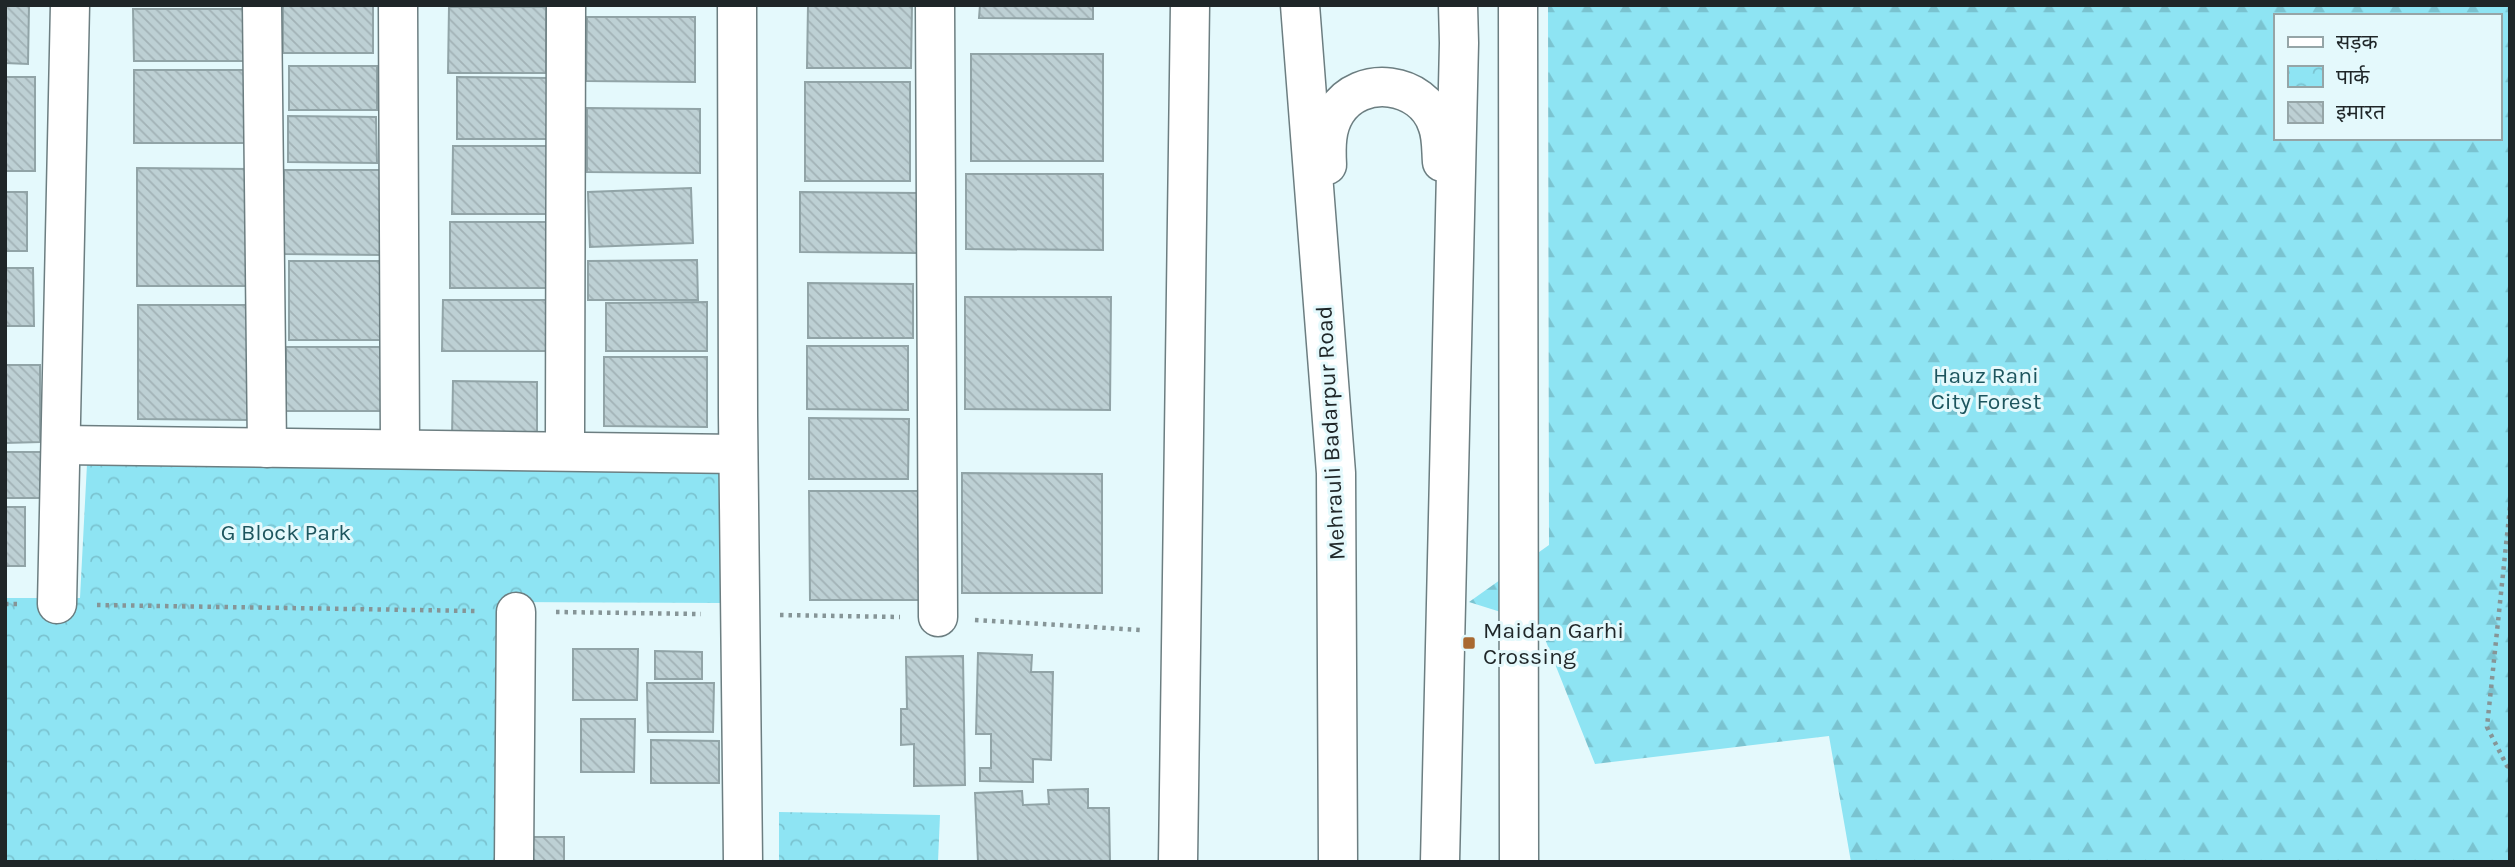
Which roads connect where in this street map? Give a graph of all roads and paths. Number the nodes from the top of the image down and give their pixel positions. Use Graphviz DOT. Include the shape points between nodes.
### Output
graph roads {
  1 [pos="70,5"];
  2 [pos="262,5"];
  3 [pos="398,5"];
  4 [pos="566,5"];
  5 [pos="737,5"];
  6 [pos="935,5"];
  7 [pos="1190,5"];
  8 [pos="1300,5"];
  9 [pos="1458,5"];
  10 [pos="1518,5"];
  11 [pos="1452,353"];
  12 [pos="565,437"];
  13 [pos="61,445"];
  14 [pos="267,448"];
  15 [pos="400,449"];
  16 [pos="738,454"];
  17 [pos="1336,473"];
  18 [pos="2510,508"];
  19 [pos="5,604"];
  20 [pos="57,604"];
  21 [pos="516,612"];
  22 [pos="740,615"];
  23 [pos="938,617"];
  24 [pos="1181,633"];
  25 [pos="2510,767"];
  26 [pos="514,862"];
  27 [pos="743,862"];
  28 [pos="1178,862"];
  29 [pos="1338,862"];
  30 [pos="1440,862"];
  31 [pos="1519,862"];
  1 -- 13 [label="street"];
  2 -- 14 [label="street"];
  3 -- 15 [label="street"];
  4 -- 12 [label="street"];
  5 -- 16 [label="street"];
  6 -- 23 [label="street"];
  7 -- 24 [label="street"];
  8 -- 17 [label="street, Mehrauli Badarpur Road"];
  9 -- 11 [label="street"];
  10 -- 31 [label="street"];
  11 -- 17 [label="street" via="1437,123 1416,96 1383,86 1366,89 1337,109 1326,142"];
  11 -- 30 [label="street"];
  13 -- 14 [label="street"];
  13 -- 20 [label="street"];
  14 -- 15 [label="street"];
  15 -- 16 [label="street"];
  16 -- 22 [label="street"];
  17 -- 29 [label="street, Mehrauli Badarpur Road"];
  18 -- 25 [label="path" via="2487,727"];
  19 -- 20 [label="path"];
  20 -- 21 [label="path"];
  21 -- 22 [label="path"];
  21 -- 26 [label="street"];
  22 -- 23 [label="path"];
  22 -- 27 [label="street"];
  23 -- 24 [label="path"];
  24 -- 28 [label="street"];
}
